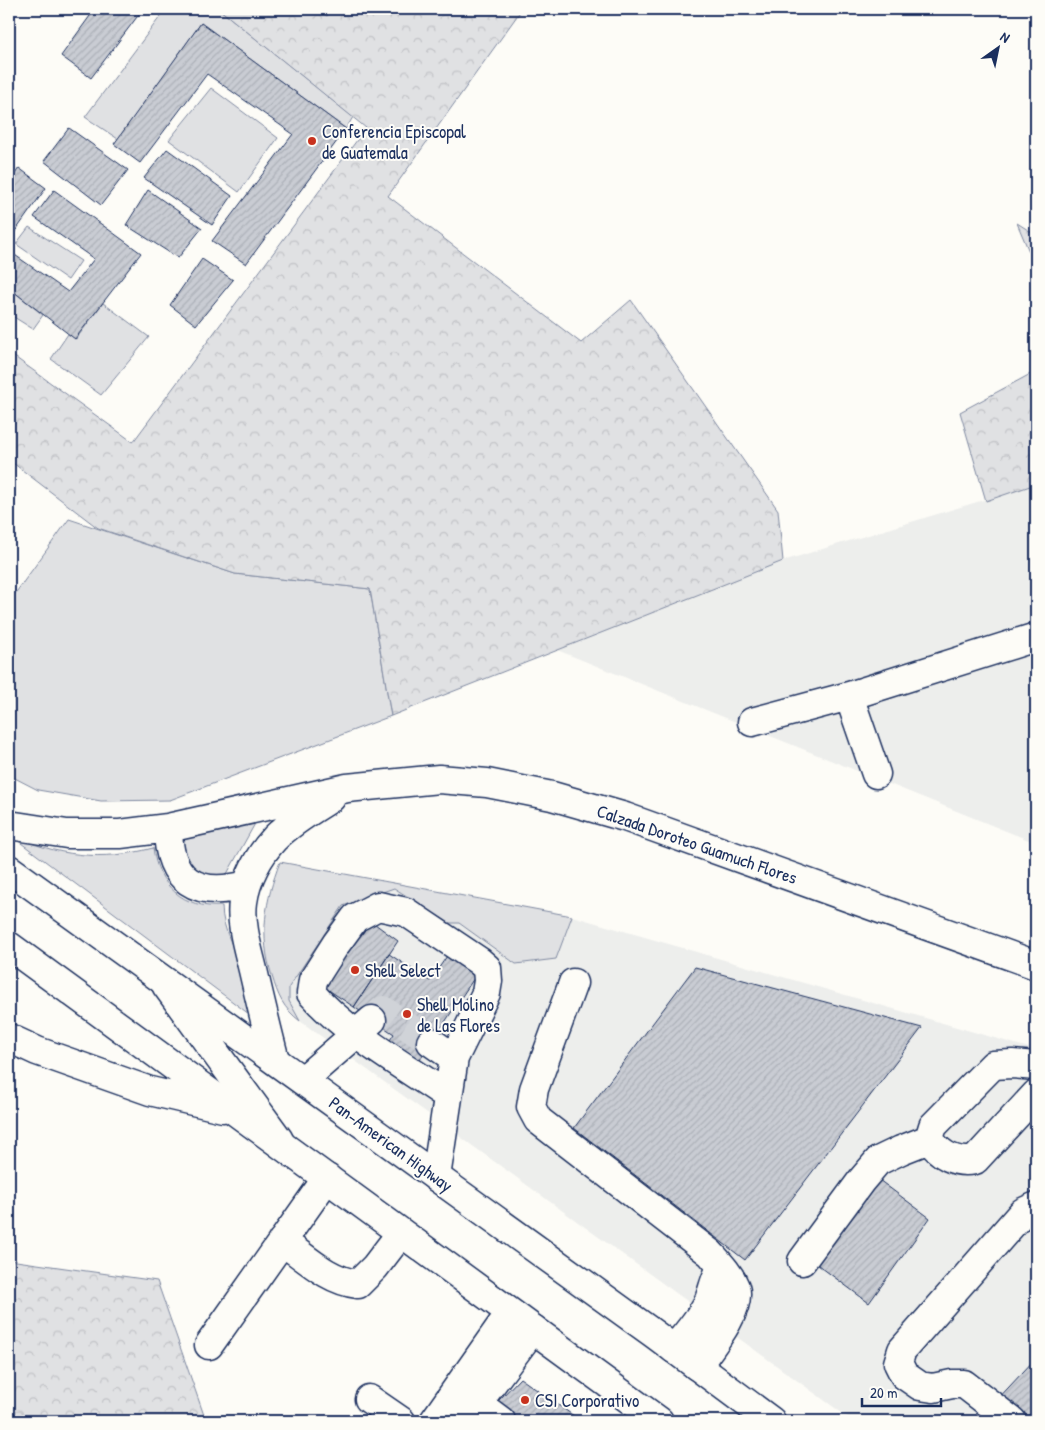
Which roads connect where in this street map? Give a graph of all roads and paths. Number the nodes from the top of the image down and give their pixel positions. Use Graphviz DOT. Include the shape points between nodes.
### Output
graph roads {
  1 [pos="1036,637"];
  2 [pos="849,696"];
  3 [pos="752,722"];
  4 [pos="876,774"];
  5 [pos="347,788"];
  6 [pos="9,825"];
  7 [pos="168,828"];
  8 [pos="9,869"];
  9 [pos="246,885"];
  10 [pos="9,946"];
  11 [pos="1036,965"];
  12 [pos="161,978"];
  13 [pos="573,982"];
  14 [pos="365,1027"];
  15 [pos="9,1038"];
  16 [pos="432,1042"];
  17 [pos="454,1058"];
  18 [pos="275,1060"];
  19 [pos="1036,1066"];
  20 [pos="303,1080"];
  21 [pos="1036,1094"];
  22 [pos="448,1096"];
  23 [pos="234,1110"];
  24 [pos="929,1139"];
  25 [pos="284,1147"];
  26 [pos="436,1177"];
  27 [pos="327,1178"];
  28 [pos="1036,1208"];
  29 [pos="401,1233"];
  30 [pos="282,1241"];
  31 [pos="802,1261"];
  32 [pos="722,1267"];
  33 [pos="510,1313"];
  34 [pos="533,1329"];
  35 [pos="209,1346"];
  36 [pos="674,1349"];
  37 [pos="697,1366"];
  38 [pos="369,1399"];
  39 [pos="470,1412"];
  40 [pos="400,1421"];
  41 [pos="434,1421"];
  42 [pos="501,1421"];
  43 [pos="659,1421"];
  44 [pos="771,1421"];
  45 [pos="1012,1421"];
  1 -- 2 [label="main road"];
  2 -- 3 [label="main road"];
  2 -- 4 [label="main road"];
  5 -- 7 [label="main road, Calzada Doroteo Guamuch Flores"];
  5 -- 9 [label="main road, Calzada Doroteo Guamuch Flores" via="275,838"];
  5 -- 11 [label="main road, Calzada Doroteo Guamuch Flores" via="439,779 487,782 552,796 625,817"];
  6 -- 7 [label="main road, Calzada Doroteo Guamuch Flores" via="93,835"];
  7 -- 9 [label="main road" via="172,858 186,879 209,890 228,890"];
  8 -- 12 [label="main road, Pan-American Highway"];
  9 -- 18 [label="main road, Calzada Doroteo Guamuch Flores" via="243,922"];
  10 -- 23 [label="main road"];
  12 -- 18 [label="main road, Pan-American Highway"];
  12 -- 25 [label="main road"];
  13 -- 32 [label="main road" via="534,1089 531,1107 538,1120 710,1253"];
  14 -- 17 [label="main road" via="323,1006 311,993 313,980 356,918 378,906 406,912 486,968 486,993"];
  14 -- 20 [label="main road"];
  14 -- 22 [label="main road"];
  15 -- 23 [label="main road" via="150,1091"];
  16 -- 17 [label="main road"];
  17 -- 22 [label="main road"];
  18 -- 20 [label="main road, Pan-American Highway"];
  19 -- 24 [label="main road" via="993,1065 933,1126"];
  20 -- 26 [label="main road, Pan-American Highway"];
  21 -- 24 [label="main road" via="974,1160 952,1160 936,1149"];
  22 -- 26 [label="main road"];
  23 -- 25 [label="main road"];
  24 -- 31 [label="main road" via="878,1161"];
  25 -- 27 [label="main road"];
  26 -- 36 [label="main road, Pan-American Highway"];
  27 -- 29 [label="main road"];
  27 -- 30 [label="main road"];
  28 -- 45 [label="main road" via="1022,1212 902,1350 898,1363 904,1375 920,1386 934,1388 964,1384"];
  29 -- 30 [label="main road" via="358,1284 335,1278"];
  29 -- 33 [label="main road"];
  30 -- 35 [label="main road"];
  32 -- 36 [label="main road" via="709,1300"];
  32 -- 37 [label="main road" via="736,1289 734,1312"];
  33 -- 34 [label="main road"];
  33 -- 41 [label="main road"];
  34 -- 39 [label="main road"];
  34 -- 43 [label="main road"];
  36 -- 37 [label="main road, Pan-American Highway"];
  37 -- 44 [label="main road, Pan-American Highway"];
  38 -- 40 [label="main road"];
  39 -- 42 [label="main road"];
}
